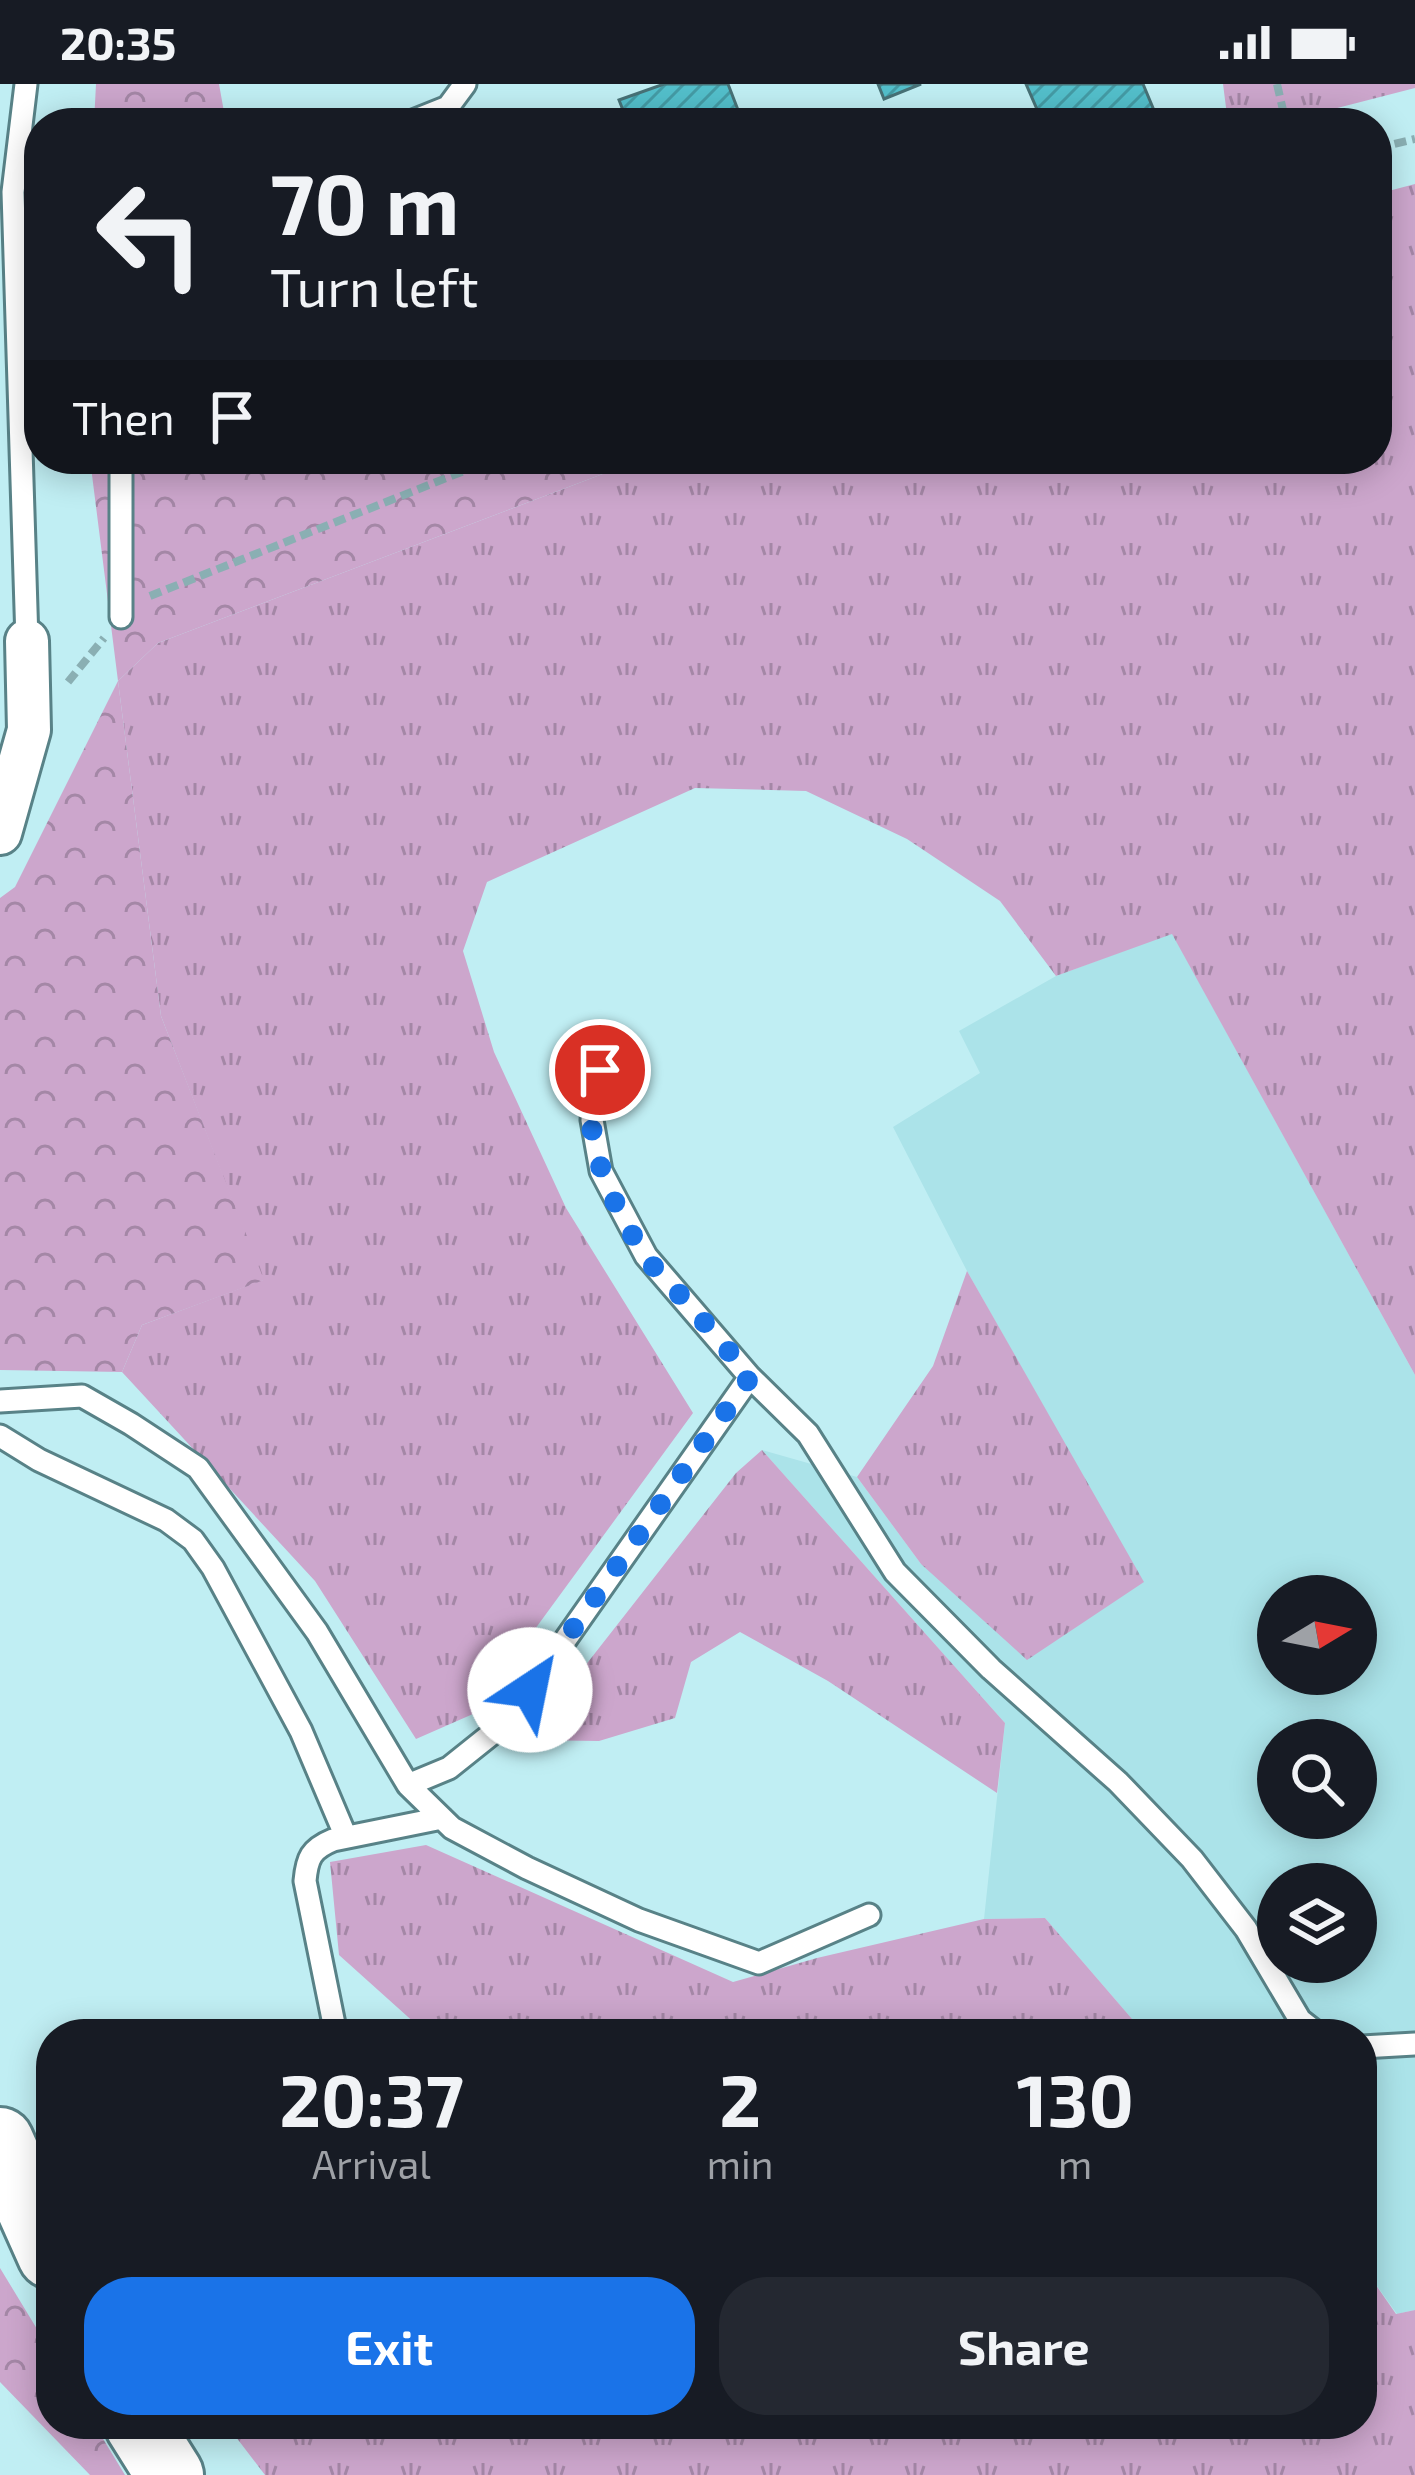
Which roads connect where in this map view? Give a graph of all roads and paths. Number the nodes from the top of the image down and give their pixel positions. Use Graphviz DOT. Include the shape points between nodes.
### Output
graph roads {
  1 [pos="26,84"];
  2 [pos="465,84"];
  3 [pos="446,108"];
  4 [pos="121,474"];
  5 [pos="456,474"];
  6 [pos="121,617"];
  7 [pos="27,641"];
  8 [pos="29,730"];
  9 [pos="0,832"];
  10 [pos="626,1052"];
  11 [pos="750,1377"];
  12 [pos="0,1401"];
  13 [pos="0,1436"];
  14 [pos="408,1785"];
  15 [pos="442,1818"];
  16 [pos="346,1837"];
  17 [pos="869,1915"];
  18 [pos="333,2019"];
  19 [pos="1299,2019"];
  20 [pos="1415,2044"];
  21 [pos="1377,2046"];
  22 [pos="0,2141"];
  23 [pos="36,2221"];
  24 [pos="147,2439"];
  25 [pos="170,2475"];
  1 -- 7 [label="lane" via="13,192"];
  2 -- 3 [label="lane"];
  4 -- 6 [label="lane"];
  5 -- 6 [label="path" via="157,591"];
  6 -- 8 [label="path"];
  7 -- 8 [label="street"];
  8 -- 9 [label="street"];
  10 -- 11 [label="lane" via="606,1061 595,1080 601,1171 646,1256"];
  11 -- 14 [label="lane" via="509,1720 449,1768"];
  11 -- 19 [label="lane" via="808,1434 895,1572 1192,1859"];
  12 -- 14 [label="lane" via="82,1396 198,1468 317,1632"];
  13 -- 16 [label="lane" via="193,1540 301,1731"];
  14 -- 15 [label="lane"];
  15 -- 16 [label="lane"];
  15 -- 17 [label="lane" via="639,1920 759,1963"];
  16 -- 18 [label="lane" via="317,1847 305,1881"];
  20 -- 21 [label="lane"];
  22 -- 23 [label="main road"];
  24 -- 25 [label="main road"];
}
